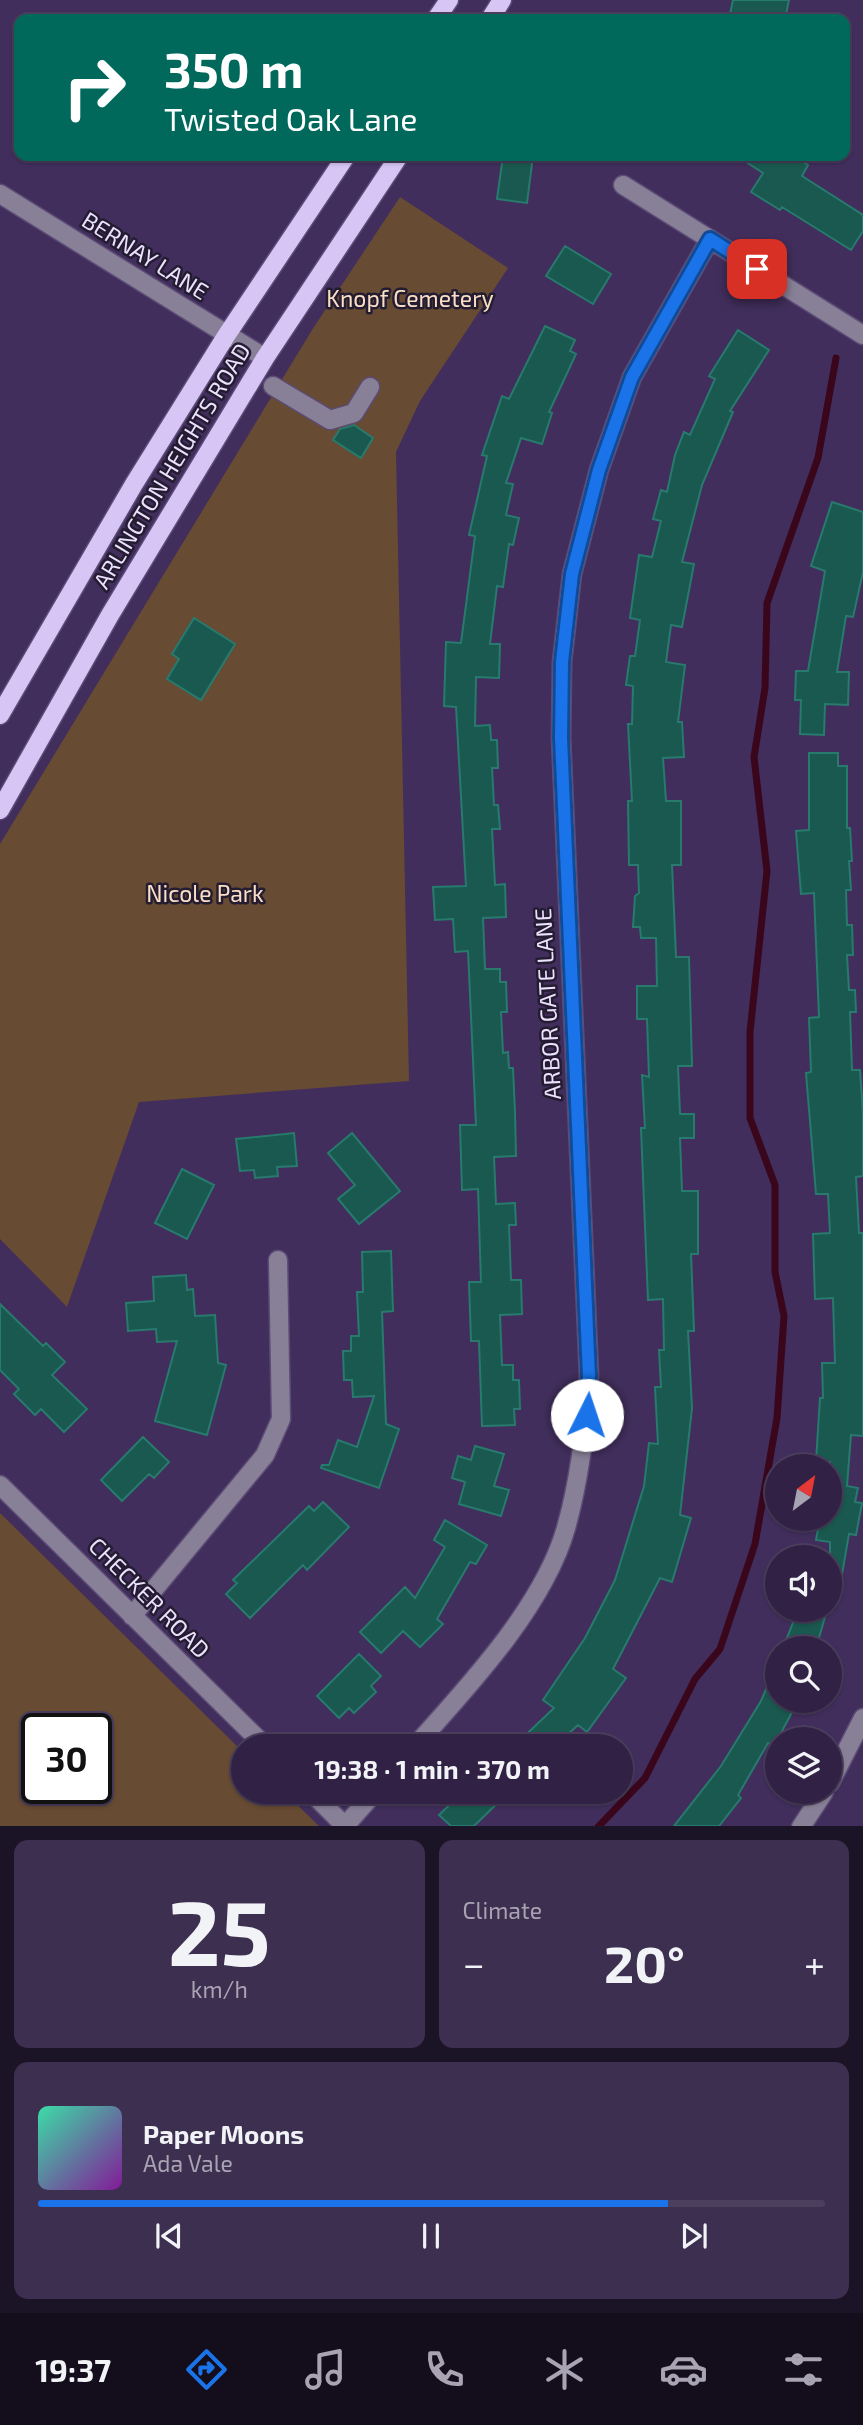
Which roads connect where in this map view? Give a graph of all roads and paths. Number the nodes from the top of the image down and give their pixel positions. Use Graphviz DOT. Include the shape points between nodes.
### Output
graph roads {
  1 [pos="343,161"];
  2 [pos="396,161"];
  3 [pos="623,185"];
  4 [pos="0,194"];
  5 [pos="710,239"];
  6 [pos="863,335"];
  7 [pos="226,336"];
  8 [pos="265,359"];
  9 [pos="273,386"];
  10 [pos="370,387"];
  11 [pos="0,715"];
  12 [pos="0,810"];
  13 [pos="278,1260"];
  14 [pos="0,1485"];
  15 [pos="132,1616"];
  16 [pos="863,1718"];
  17 [pos="253,1734"];
  18 [pos="426,1734"];
  19 [pos="842,1759"];
  20 [pos="323,1804"];
  21 [pos="364,1804"];
  22 [pos="817,1804"];
  23 [pos="806,1825"];
  24 [pos="345,1826"];
  1 -- 7 [label="main road, ARLINGTON HEIGHTS ROAD"];
  2 -- 8 [label="main road, ARLINGTON HEIGHTS ROAD"];
  3 -- 5 [label="street"];
  4 -- 7 [label="street, BERNAY LANE"];
  5 -- 6 [label="street"];
  5 -- 18 [label="street, ARBOR GATE LANE" via="632,377 603,458 572,574 562,662 561,738 589,1376 585,1435 565,1530 544,1578 492,1660"];
  7 -- 8 [label="street, BERNAY LANE"];
  7 -- 11 [label="main road, ARLINGTON HEIGHTS ROAD"];
  8 -- 12 [label="main road, ARLINGTON HEIGHTS ROAD" via="110,615"];
  9 -- 10 [label="street" via="330,420 354,413"];
  13 -- 15 [label="street" via="281,1419 265,1455"];
  14 -- 15 [label="street, CHECKER ROAD"];
  15 -- 17 [label="street, CHECKER ROAD"];
  16 -- 19 [label="street"];
  20 -- 24 [label="street"];
  21 -- 24 [label="street"];
  22 -- 23 [label="street"];
}
